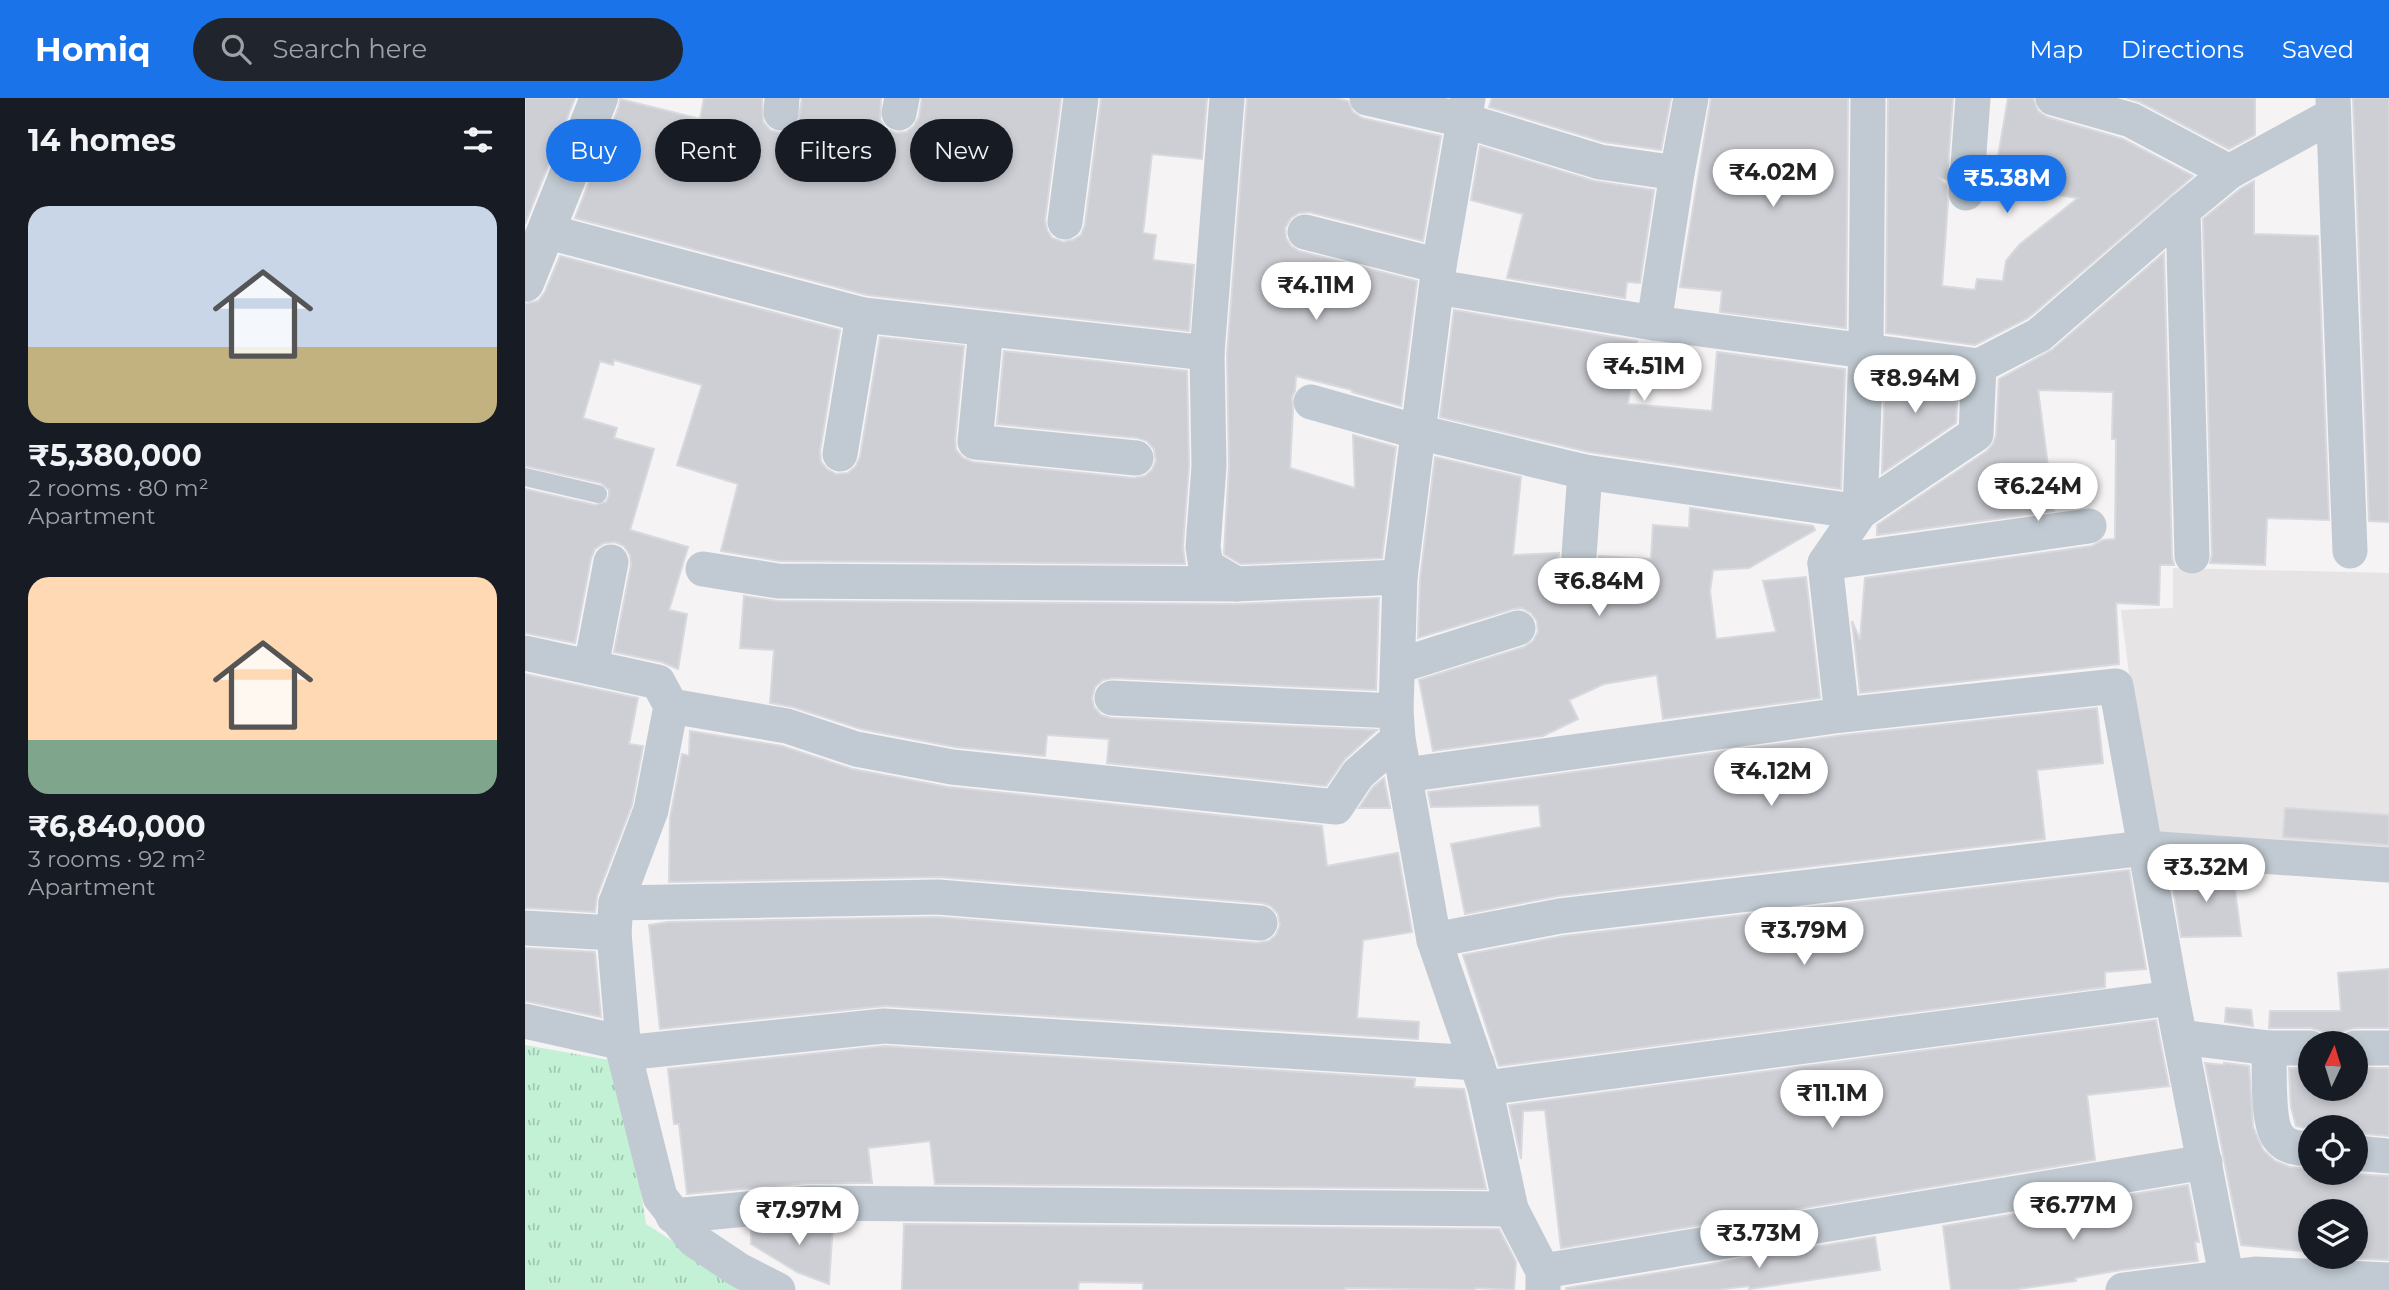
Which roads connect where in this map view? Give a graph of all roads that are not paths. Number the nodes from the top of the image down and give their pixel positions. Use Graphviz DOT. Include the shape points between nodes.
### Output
graph roads {
  1 [pos="600,98"];
  2 [pos="1081,98"];
  3 [pos="1227,98"];
  4 [pos="1367,98"];
  5 [pos="1691,98"];
  6 [pos="1868,98"];
  7 [pos="1973,98"];
  8 [pos="2053,98"];
  9 [pos="2333,106"];
  10 [pos="1465,109"];
  11 [pos="2229,172"];
  12 [pos="1677,173"];
  13 [pos="1966,192"];
  14 [pos="2183,210"];
  15 [pos="1065,222"];
  16 [pos="545,231"];
  17 [pos="1305,232"];
  18 [pos="1438,276"];
  19 [pos="525,283"];
  20 [pos="863,315"];
  21 [pos="1654,323"];
  22 [pos="986,329"];
  23 [pos="1866,350"];
  24 [pos="1207,354"];
  25 [pos="1979,366"];
  26 [pos="1311,402"];
  27 [pos="1418,432"];
  28 [pos="840,454"];
  29 [pos="1136,458"];
  30 [pos="1585,472"];
  31 [pos="525,477"];
  32 [pos="598,494"];
  33 [pos="1860,512"];
  34 [pos="2089,526"];
  35 [pos="2350,551"];
  36 [pos="2192,556"];
  37 [pos="611,562"];
  38 [pos="1825,563"];
  39 [pos="703,569"];
  40 [pos="1400,578"];
  41 [pos="1577,583"];
  42 [pos="1236,584"];
  43 [pos="1518,628"];
  44 [pos="525,653"];
  45 [pos="1398,666"];
  46 [pos="591,667"];
  47 [pos="1112,698"];
  48 [pos="671,706"];
  49 [pos="1842,715"];
  50 [pos="1397,725"];
  51 [pos="1405,775"];
  52 [pos="2145,848"];
  53 [pos="2389,865"];
  54 [pos="615,918"];
  55 [pos="1260,923"];
  56 [pos="525,928"];
  57 [pos="1434,940"];
  58 [pos="2172,998"];
  59 [pos="525,1021"];
  60 [pos="2180,1037"];
  61 [pos="624,1048"];
  62 [pos="2269,1048"];
  63 [pos="2298,1048"];
  64 [pos="2368,1048"];
  65 [pos="2389,1048"];
  66 [pos="1481,1076"];
  67 [pos="2298,1147"];
  68 [pos="2368,1154"];
  69 [pos="2389,1156"];
  70 [pos="2205,1162"];
  71 [pos="1511,1209"];
  72 [pos="673,1216"];
  73 [pos="1543,1280"];
  74 [pos="2389,1280"];
  75 [pos="2228,1284"];
  76 [pos="778,1290"];
  77 [pos="2123,1290"];
  1 -- 16 [label="street"];
  2 -- 15 [label="street"];
  3 -- 24 [label="street"];
  4 -- 10 [label="street"];
  5 -- 12 [label="street"];
  6 -- 23 [label="street"];
  7 -- 13 [label="street"];
  8 -- 11 [label="street" via="2131,120"];
  9 -- 11 [label="street"];
  9 -- 35 [label="street"];
  10 -- 12 [label="street" via="1600,162"];
  10 -- 18 [label="street"];
  11 -- 14 [label="street"];
  12 -- 21 [label="street"];
  14 -- 25 [label="street" via="2039,335"];
  14 -- 36 [label="street"];
  16 -- 19 [label="street"];
  16 -- 20 [label="street"];
  17 -- 18 [label="street"];
  18 -- 21 [label="street"];
  18 -- 27 [label="street"];
  20 -- 22 [label="street"];
  20 -- 28 [label="street"];
  21 -- 23 [label="street"];
  22 -- 24 [label="street"];
  22 -- 29 [label="street" via="975,442"];
  23 -- 25 [label="street"];
  23 -- 33 [label="street"];
  24 -- 42 [label="street" via="1209,466 1203,547 1206,566"];
  25 -- 33 [label="street" via="1976,434"];
  26 -- 27 [label="street"];
  27 -- 30 [label="street"];
  27 -- 40 [label="street"];
  30 -- 33 [label="street"];
  30 -- 41 [label="street"];
  31 -- 32 [label="lane"];
  33 -- 38 [label="street"];
  34 -- 38 [label="street"];
  37 -- 46 [label="street"];
  38 -- 49 [label="street"];
  39 -- 42 [label="street" via="778,581"];
  40 -- 42 [label="street"];
  40 -- 45 [label="street"];
  43 -- 45 [label="street"];
  44 -- 46 [label="street"];
  45 -- 50 [label="street"];
  46 -- 48 [label="street" via="658,682"];
  47 -- 50 [label="street"];
  48 -- 50 [label="street" via="787,726 856,749 952,766 1336,807"];
  48 -- 54 [label="street" via="651,810"];
  49 -- 51 [label="street"];
  49 -- 52 [label="street" via="2116,686"];
  50 -- 51 [label="street"];
  51 -- 57 [label="street"];
  52 -- 53 [label="street"];
  52 -- 57 [label="street" via="1560,916"];
  52 -- 58 [label="street"];
  54 -- 55 [label="street" via="938,897"];
  54 -- 56 [label="street"];
  54 -- 61 [label="street"];
  57 -- 66 [label="street"];
  58 -- 60 [label="street"];
  58 -- 66 [label="street"];
  59 -- 61 [label="street"];
  60 -- 62 [label="street"];
  60 -- 70 [label="street"];
  61 -- 66 [label="street" via="884,1026"];
  61 -- 72 [label="street" via="660,1197"];
  62 -- 63 [label="street"];
  62 -- 67 [label="street" via="2271,1111 2277,1137"];
  64 -- 65 [label="street"];
  66 -- 71 [label="street"];
  68 -- 69 [label="street"];
  70 -- 73 [label="street"];
  70 -- 75 [label="street"];
  71 -- 72 [label="street" via="810,1203"];
  71 -- 73 [label="street"];
  72 -- 76 [label="street" via="694,1240"];
  74 -- 75 [label="street" via="2255,1273"];
  75 -- 77 [label="street"];
}
